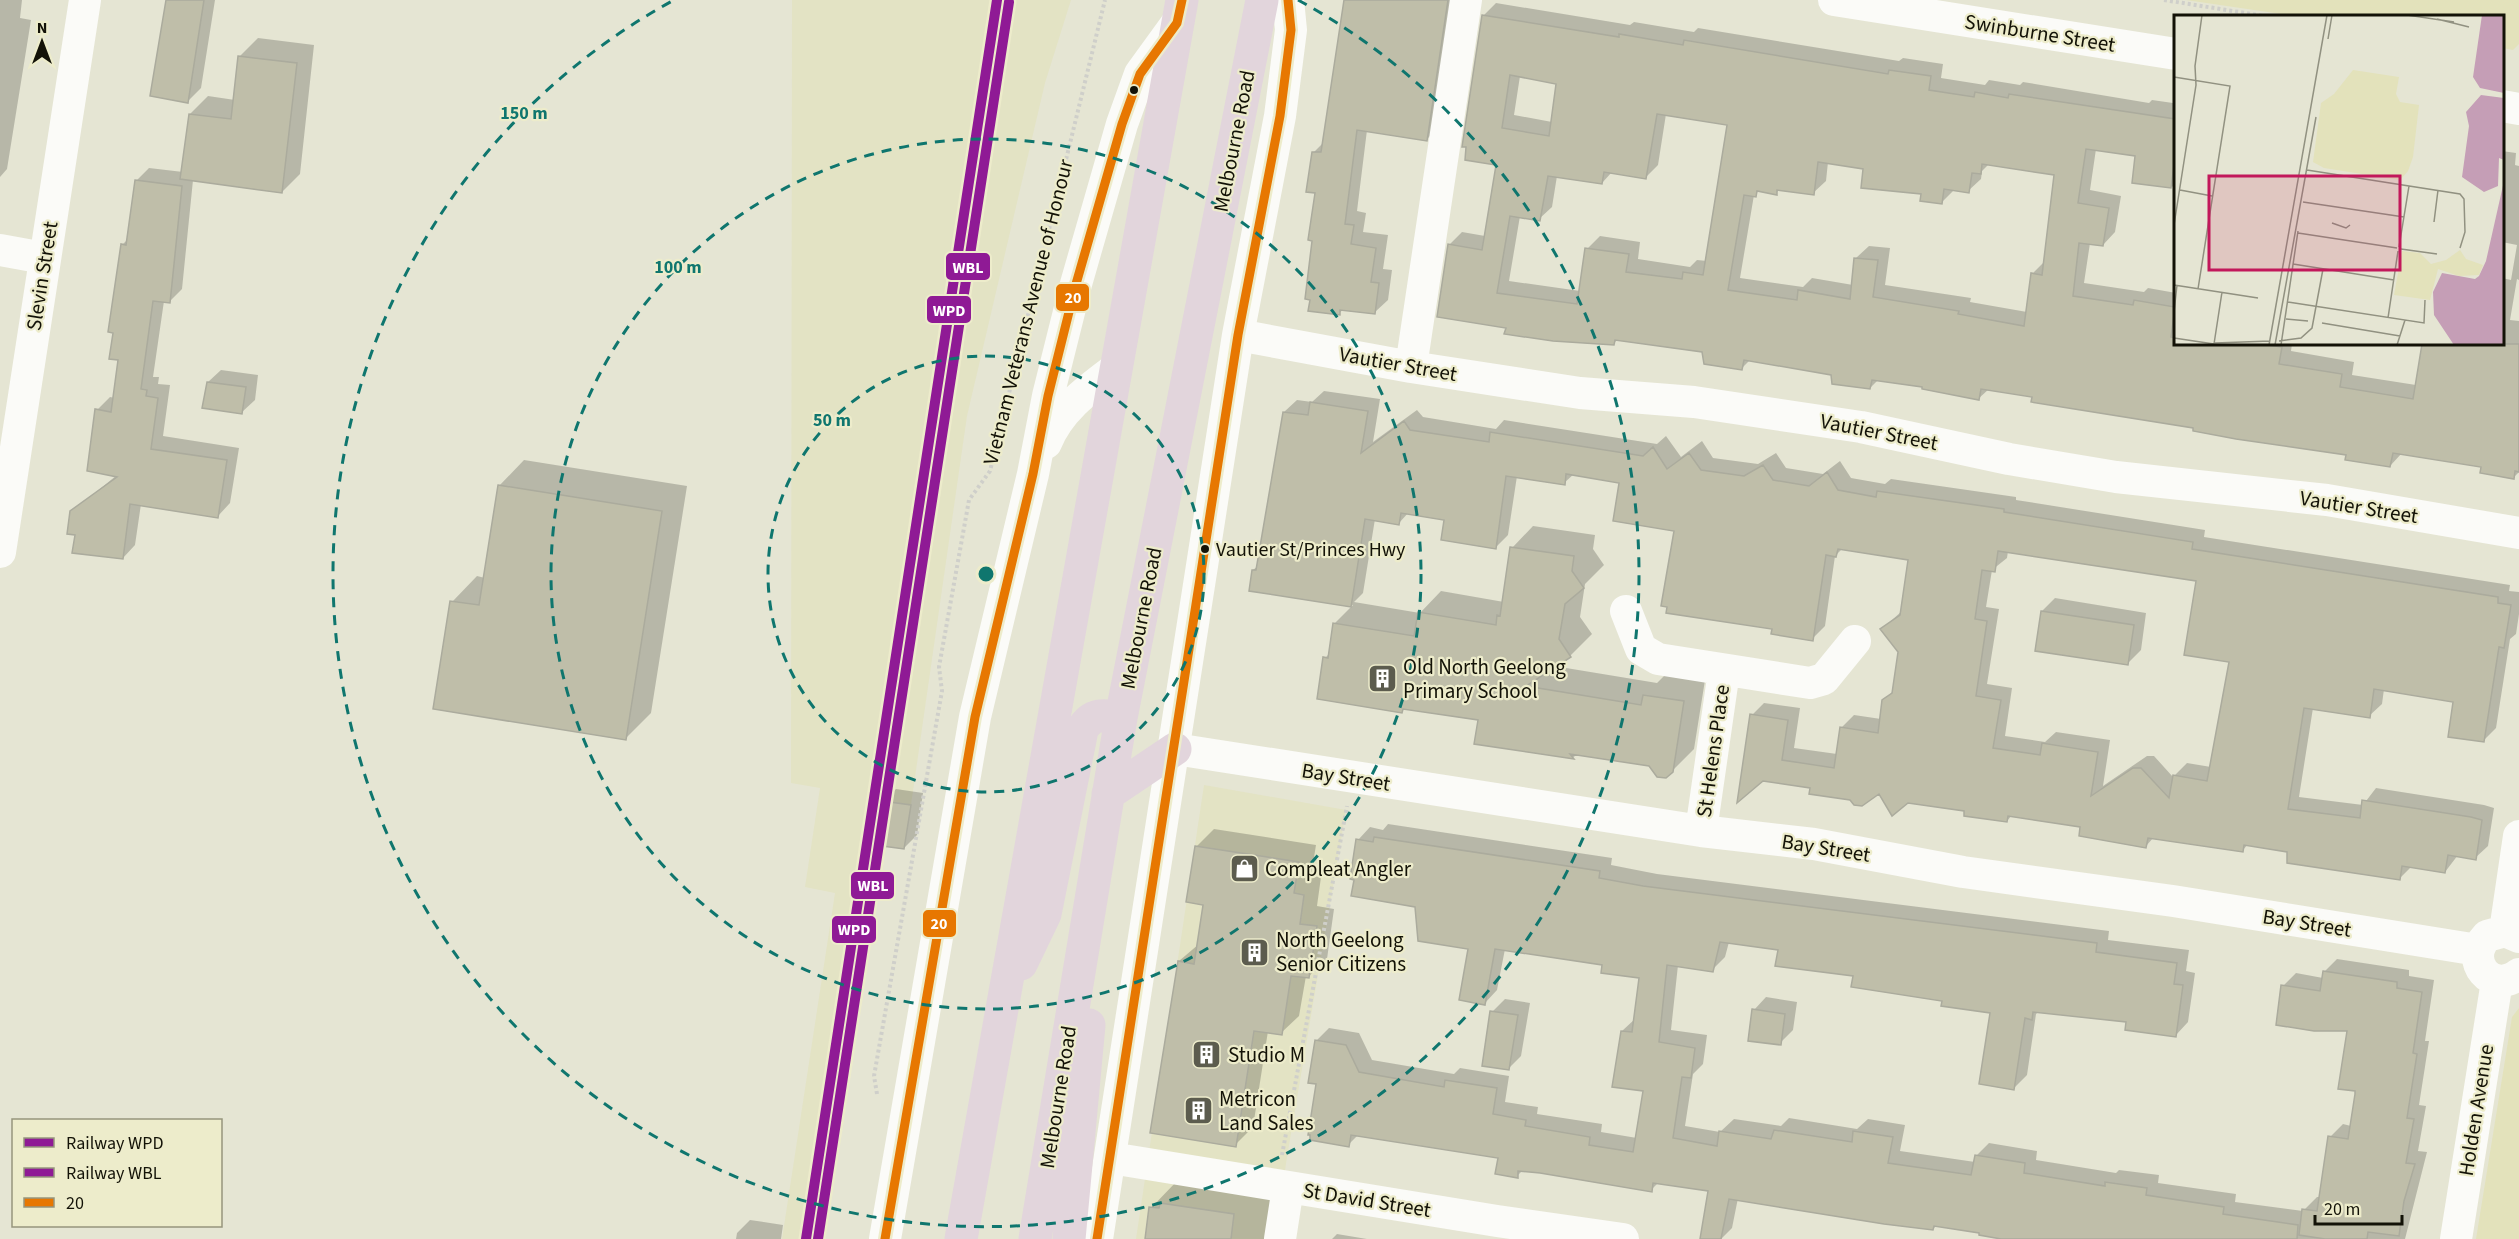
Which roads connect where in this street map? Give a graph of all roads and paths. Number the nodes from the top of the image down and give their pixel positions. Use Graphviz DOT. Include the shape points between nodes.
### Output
graph roads {
  1 [pos="85,0"];
  2 [pos="1105,0"];
  3 [pos="1262,0"];
  4 [pos="1288,0"];
  5 [pos="1466,0"];
  6 [pos="1834,0"];
  7 [pos="2164,0"];
  8 [pos="1179,11"];
  9 [pos="2258,15"];
  10 [pos="2174,54"];
  11 [pos="2504,106"];
  12 [pos="2519,109"];
  13 [pos="0,250"];
  14 [pos="44,258"];
  15 [pos="1238,335"];
  16 [pos="1411,367"];
  17 [pos="1115,369"];
  18 [pos="1033,474"];
  19 [pos="2519,533"];
  20 [pos="0,552"];
  21 [pos="1626,611"];
  22 [pos="1855,642"];
  23 [pos="1724,671"];
  24 [pos="1121,718"];
  25 [pos="1175,749"];
  26 [pos="1352,778"];
  27 [pos="1108,794"];
  28 [pos="1701,831"];
  29 [pos="2519,836"];
  30 [pos="1098,855"];
  31 [pos="2512,934"];
  32 [pos="2478,950"];
  33 [pos="2508,977"];
  34 [pos="1004,998"];
  35 [pos="879,1104"];
  36 [pos="1111,1158"];
  37 [pos="1282,1186"];
  38 [pos="1496,1230"];
  39 [pos="885,1239"];
  40 [pos="961,1239"];
  41 [pos="1035,1239"];
  42 [pos="1069,1239"];
  43 [pos="1097,1239"];
  44 [pos="1280,1239"];
  45 [pos="1623,1239"];
  46 [pos="2456,1239"];
  1 -- 14 [label="street, Slevin Street"];
  2 -- 35 [label="path, Vietnam Veterans Avenue of Honour" via="990,471 969,500 939,667 942,691 874,1076"];
  3 -- 24 [label="highway, Melbourne Road"];
  4 -- 15 [label="street" via="1291,30 1280,116"];
  5 -- 16 [label="street"];
  6 -- 10 [label="street, Swinburne Street"];
  7 -- 9 [label="path"];
  8 -- 17 [label="highway"];
  8 -- 18 [label="street" via="1140,74 1122,124 1076,284"];
  11 -- 12 [label="street"];
  13 -- 14 [label="street"];
  14 -- 20 [label="street, Slevin Street"];
  15 -- 16 [label="street, Vautier Street"];
  15 -- 25 [label="street"];
  16 -- 19 [label="street, Vautier Street" via="1580,393 1694,402 1861,427 2116,477 2327,500"];
  17 -- 18 [label="street" via="1061,415"];
  17 -- 34 [label="highway"];
  18 -- 39 [label="street" via="975,717"];
  21 -- 23 [label="street, St Helens Place" via="1641,649 1658,659"];
  22 -- 23 [label="street, St Helens Place" via="1824,679 1810,683"];
  23 -- 28 [label="street, St Helens Place"];
  24 -- 27 [label="highway, Melbourne Road"];
  24 -- 34 [label="highway" via="1097,715 1082,730 1045,914"];
  25 -- 26 [label="street, Bay Street"];
  25 -- 27 [label="highway"];
  25 -- 36 [label="street"];
  26 -- 28 [label="street, Bay Street"];
  26 -- 37 [label="path"];
  27 -- 30 [label="highway, Melbourne Road"];
  28 -- 32 [label="street, Bay Street" via="1814,844 1963,872"];
  29 -- 31 [label="street"];
  30 -- 41 [label="highway, Melbourne Road"];
  30 -- 42 [label="highway" via="1084,1103"];
  31 -- 32 [label="street" via="2487,936"];
  32 -- 33 [label="street" via="2481,969"];
  33 -- 46 [label="street, Holden Avenue"];
  34 -- 40 [label="highway"];
  36 -- 37 [label="street, St David Street"];
  36 -- 43 [label="street"];
  37 -- 38 [label="street, St David Street"];
  37 -- 44 [label="street"];
  38 -- 45 [label="street, St David Street"];
}
